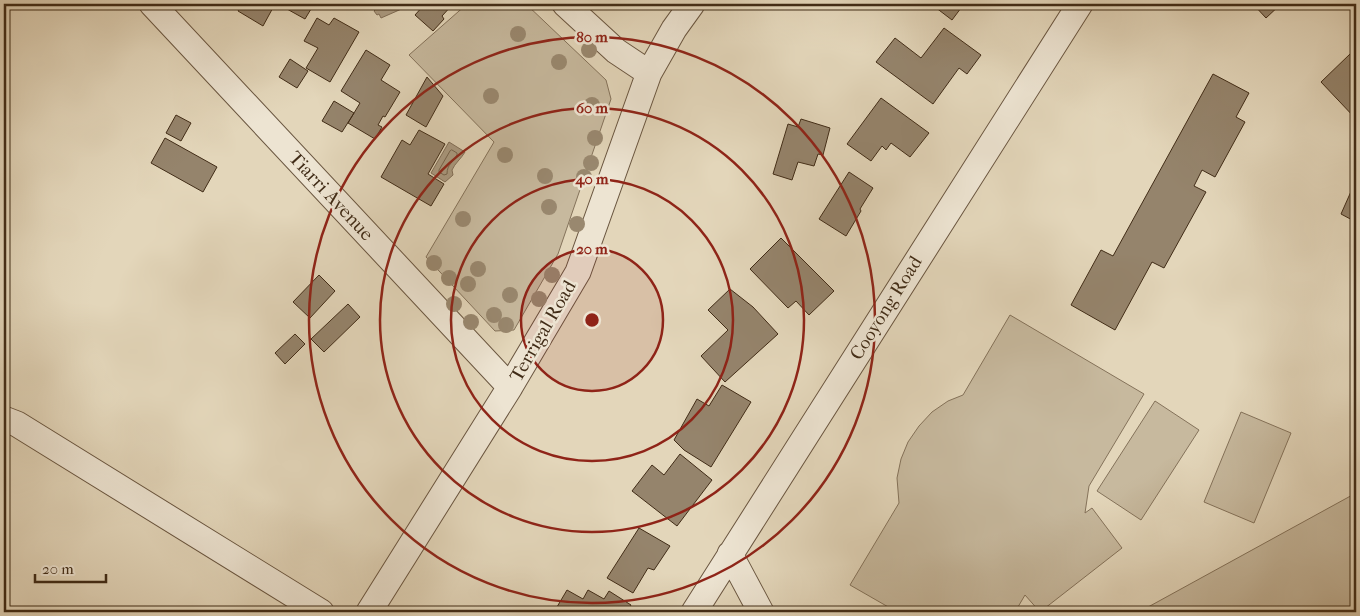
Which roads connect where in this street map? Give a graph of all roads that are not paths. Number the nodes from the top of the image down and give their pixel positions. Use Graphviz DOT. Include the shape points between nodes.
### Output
graph roads {
  1 [pos="152,4"];
  2 [pos="565,4"];
  3 [pos="692,4"];
  4 [pos="1080,4"];
  5 [pos="648,73"];
  6 [pos="510,388"];
  7 [pos="4,419"];
  8 [pos="730,554"];
  9 [pos="320,612"];
  10 [pos="369,612"];
  11 [pos="694,612"];
  12 [pos="762,612"];
  1 -- 6 [label="street, Tiarri Avenue"];
  2 -- 5 [label="street" via="616,51"];
  3 -- 5 [label="street, Terrigal Road"];
  4 -- 8 [label="street, Cooyong Road"];
  5 -- 6 [label="street, Terrigal Road" via="578,272"];
  6 -- 10 [label="street, Terrigal Road"];
  7 -- 9 [label="street" via="18,424"];
  8 -- 11 [label="street, Cooyong Road"];
  8 -- 12 [label="street"];
}
